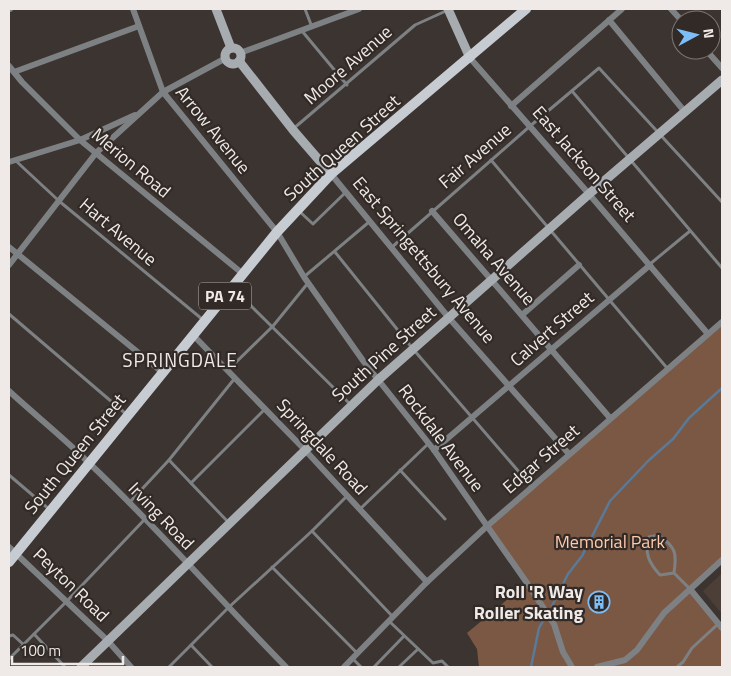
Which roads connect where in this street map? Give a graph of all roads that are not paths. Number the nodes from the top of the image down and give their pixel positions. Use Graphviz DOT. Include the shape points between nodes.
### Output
graph roads {
  1 [pos="133,9"];
  2 [pos="216,9"];
  3 [pos="305,9"];
  4 [pos="359,9"];
  5 [pos="448,9"];
  6 [pos="526,9"];
  7 [pos="622,9"];
  8 [pos="609,20"];
  9 [pos="139,26"];
  10 [pos="312,27"];
  11 [pos="302,31"];
  12 [pos="231,48"];
  13 [pos="240,57"];
  14 [pos="226,58"];
  15 [pos="470,58"];
  16 [pos="9,66"];
  17 [pos="14,72"];
  18 [pos="722,80"];
  19 [pos="347,85"];
  20 [pos="572,91"];
  21 [pos="163,92"];
  22 [pos="511,106"];
  23 [pos="141,112"];
  24 [pos="685,112"];
  25 [pos="529,127"];
  26 [pos="293,130"];
  27 [pos="660,134"];
  28 [pos="80,140"];
  29 [pos="96,153"];
  30 [pos="491,160"];
  31 [pos="629,160"];
  32 [pos="12,162"];
  33 [pos="331,174"];
  34 [pos="346,192"];
  35 [pos="589,194"];
  36 [pos="59,201"];
  37 [pos="722,201"];
  38 [pos="297,209"];
  39 [pos="432,212"];
  40 [pos="369,222"];
  41 [pos="549,229"];
  42 [pos="690,231"];
  43 [pos="277,232"];
  44 [pos="9,247"];
  45 [pos="391,248"];
  46 [pos="335,252"];
  47 [pos="18,255"];
  48 [pos="579,264"];
  49 [pos="650,264"];
  50 [pos="9,265"];
  51 [pos="722,268"];
  52 [pos="243,274"];
  53 [pos="304,277"];
  54 [pos="492,280"];
  55 [pos="308,283"];
  56 [pos="233,287"];
  57 [pos="610,300"];
  58 [pos="9,314"];
  59 [pos="522,315"];
  60 [pos="449,318"];
  61 [pos="204,321"];
  62 [pos="722,322"];
  63 [pos="273,326"];
  64 [pos="193,334"];
  65 [pos="708,334"];
  66 [pos="413,349"];
  67 [pos="552,349"];
  68 [pos="667,368"];
  69 [pos="228,370"];
  70 [pos="162,372"];
  71 [pos="235,378"];
  72 [pos="378,380"];
  73 [pos="510,386"];
  74 [pos="9,391"];
  75 [pos="350,405"];
  76 [pos="265,408"];
  77 [pos="127,415"];
  78 [pos="472,418"];
  79 [pos="610,418"];
  80 [pos="428,444"];
  81 [pos="305,450"];
  82 [pos="434,450"];
  83 [pos="569,454"];
  84 [pos="169,460"];
  85 [pos="88,462"];
  86 [pos="400,470"];
  87 [pos="9,475"];
  88 [pos="191,483"];
  89 [pos="532,487"];
  90 [pos="347,495"];
  91 [pos="128,503"];
  92 [pos="360,509"];
  93 [pos="51,510"];
  94 [pos="145,519"];
  95 [pos="445,519"];
  96 [pos="229,523"];
  97 [pos="486,527"];
  98 [pos="312,531"];
  99 [pos="13,550"];
  100 [pos="9,562"];
  101 [pos="722,562"];
  102 [pos="187,564"];
  103 [pos="272,567"];
  104 [pos="674,573"];
  105 [pos="427,582"];
  106 [pos="690,589"];
  107 [pos="67,602"];
  108 [pos="228,608"];
  109 [pos="391,619"];
  110 [pos="720,626"];
  111 [pos="34,634"];
  112 [pos="9,636"];
  113 [pos="404,636"];
  114 [pos="107,640"];
  115 [pos="24,645"];
  116 [pos="191,645"];
  117 [pos="418,649"];
  118 [pos="355,656"];
  119 [pos="9,659"];
  120 [pos="66,667"];
  121 [pos="81,667"];
  122 [pos="131,667"];
  123 [pos="169,667"];
  124 [pos="212,667"];
  125 [pos="286,667"];
  126 [pos="344,667"];
  127 [pos="361,667"];
  128 [pos="374,667"];
  129 [pos="400,667"];
  130 [pos="448,667"];
  131 [pos="572,667"];
  132 [pos="597,667"];
  133 [pos="677,667"];
  1 -- 9 [label="street, Arrow Avenue"];
  2 -- 12 [label="street"];
  3 -- 10 [label="lane"];
  4 -- 10 [label="street"];
  5 -- 15 [label="street, East Jackson Street"];
  5 -- 19 [label="lane, Moore Avenue" via="415,25"];
  6 -- 15 [label="main road, South Queen Street / PA 74"];
  7 -- 8 [label="street"];
  8 -- 22 [label="street"];
  8 -- 24 [label="street"];
  9 -- 17 [label="street"];
  9 -- 21 [label="street, Arrow Avenue"];
  10 -- 11 [label="street"];
  11 -- 13 [label="street"];
  11 -- 19 [label="lane"];
  12 -- 13 [label="street, East Springettsbury Avenue" via="237,49"];
  12 -- 14 [label="street"];
  13 -- 14 [label="street" via="231,63"];
  13 -- 26 [label="street, East Springettsbury Avenue"];
  14 -- 21 [label="street"];
  15 -- 22 [label="street, East Jackson Street"];
  15 -- 33 [label="main road, South Queen Street / PA 74"];
  16 -- 17 [label="street, Merion Road"];
  17 -- 28 [label="street, Merion Road"];
  18 -- 24 [label="street, South Pine Street"];
  19 -- 26 [label="lane, Moore Avenue"];
  20 -- 25 [label="lane, Fair Avenue"];
  20 -- 27 [label="lane, Fair Avenue" via="599,68"];
  20 -- 31 [label="lane"];
  21 -- 23 [label="street"];
  21 -- 43 [label="street, Arrow Avenue"];
  22 -- 25 [label="street, East Jackson Street"];
  23 -- 28 [label="street"];
  23 -- 29 [label="street"];
  24 -- 27 [label="street, South Pine Street"];
  25 -- 30 [label="lane, Fair Avenue"];
  25 -- 35 [label="street, East Jackson Street"];
  26 -- 33 [label="street, East Springettsbury Avenue"];
  27 -- 31 [label="street, South Pine Street"];
  27 -- 37 [label="lane, Fair Avenue"];
  28 -- 29 [label="street, Merion Road"];
  28 -- 32 [label="street"];
  29 -- 36 [label="street"];
  29 -- 52 [label="street, Merion Road"];
  30 -- 39 [label="lane, Fair Avenue"];
  30 -- 41 [label="lane"];
  31 -- 35 [label="street, South Pine Street"];
  31 -- 42 [label="lane"];
  32 -- 36 [label="lane, Hart Avenue"];
  33 -- 34 [label="street, East Springettsbury Avenue"];
  33 -- 38 [label="main road, South Queen Street / PA 74"];
  34 -- 38 [label="lane" via="314,224"];
  34 -- 40 [label="street, East Springettsbury Avenue"];
  35 -- 41 [label="street, South Pine Street"];
  35 -- 49 [label="street, East Jackson Street"];
  36 -- 47 [label="street"];
  36 -- 61 [label="lane, Hart Avenue"];
  38 -- 43 [label="main road, South Queen Street / PA 74"];
  39 -- 45 [label="lane, Fair Avenue"];
  39 -- 54 [label="street, Omaha Avenue"];
  40 -- 45 [label="street, East Springettsbury Avenue"];
  40 -- 46 [label="lane"];
  41 -- 48 [label="lane"];
  41 -- 54 [label="street, South Pine Street"];
  42 -- 49 [label="lane, Calvert Street"];
  42 -- 51 [label="lane"];
  43 -- 52 [label="main road, South Queen Street / PA 74"];
  43 -- 53 [label="street, Rockdale Avenue"];
  44 -- 47 [label="street"];
  45 -- 60 [label="street, East Springettsbury Avenue"];
  46 -- 53 [label="lane"];
  46 -- 66 [label="lane"];
  47 -- 50 [label="street"];
  47 -- 70 [label="street"];
  48 -- 57 [label="lane"];
  48 -- 59 [label="street"];
  49 -- 57 [label="street, Calvert Street"];
  49 -- 65 [label="street, East Jackson Street"];
  52 -- 56 [label="main road, South Queen Street / PA 74"];
  53 -- 55 [label="street, Rockdale Avenue"];
  54 -- 59 [label="street, Omaha Avenue"];
  54 -- 60 [label="street, South Pine Street"];
  55 -- 63 [label="lane"];
  55 -- 72 [label="street, Rockdale Avenue"];
  56 -- 61 [label="main road, South Queen Street / PA 74"];
  56 -- 63 [label="lane"];
  57 -- 67 [label="street, Calvert Street"];
  57 -- 68 [label="lane"];
  58 -- 77 [label="lane"];
  59 -- 67 [label="street, Omaha Avenue"];
  60 -- 66 [label="street, South Pine Street"];
  60 -- 73 [label="street, East Springettsbury Avenue"];
  61 -- 64 [label="main road, South Queen Street / PA 74"];
  62 -- 65 [label="street, Edgar Street"];
  63 -- 69 [label="lane"];
  63 -- 75 [label="lane"];
  64 -- 69 [label="street, Springdale Road"];
  64 -- 70 [label="main road, South Queen Street / PA 74"];
  65 -- 68 [label="street, Edgar Street"];
  66 -- 72 [label="street, South Pine Street"];
  66 -- 78 [label="lane"];
  67 -- 73 [label="street, Calvert Street"];
  67 -- 79 [label="street, Omaha Avenue"];
  68 -- 79 [label="street, Edgar Street"];
  69 -- 71 [label="street, Springdale Road"];
  70 -- 77 [label="main road, South Queen Street / PA 74"];
  71 -- 76 [label="street, Springdale Road"];
  71 -- 84 [label="lane"];
  72 -- 75 [label="street, South Pine Street"];
  72 -- 80 [label="street, Rockdale Avenue"];
  73 -- 78 [label="street, Calvert Street"];
  73 -- 83 [label="street, East Springettsbury Avenue"];
  74 -- 85 [label="street, Irving Road"];
  75 -- 81 [label="street, South Pine Street"];
  76 -- 81 [label="street, Springdale Road"];
  76 -- 88 [label="lane"];
  77 -- 85 [label="main road, South Queen Street / PA 74"];
  78 -- 82 [label="street, Calvert Street"];
  78 -- 89 [label="lane"];
  79 -- 83 [label="street, Edgar Street"];
  80 -- 82 [label="street, Rockdale Avenue"];
  80 -- 86 [label="lane"];
  81 -- 90 [label="street, Springdale Road"];
  81 -- 96 [label="street, South Pine Street"];
  82 -- 97 [label="street, Rockdale Avenue"];
  83 -- 89 [label="street, Edgar Street"];
  84 -- 88 [label="lane"];
  84 -- 91 [label="lane"];
  85 -- 91 [label="street, Irving Road"];
  85 -- 93 [label="main road, South Queen Street / PA 74"];
  86 -- 92 [label="lane"];
  86 -- 95 [label="lane"];
  87 -- 93 [label="lane"];
  88 -- 96 [label="lane"];
  89 -- 97 [label="street, Edgar Street"];
  90 -- 92 [label="street, Springdale Road"];
  90 -- 98 [label="lane"];
  91 -- 94 [label="street, Irving Road"];
  92 -- 105 [label="street, Springdale Road"];
  93 -- 99 [label="main road, South Queen Street / PA 74"];
  94 -- 102 [label="street, Irving Road"];
  94 -- 107 [label="lane"];
  96 -- 102 [label="street, South Pine Street"];
  97 -- 105 [label="street, Edgar Street"];
  97 -- 131 [label="street, Rockdale Avenue" via="554,624 563,652"];
  98 -- 103 [label="lane"];
  98 -- 109 [label="lane"];
  99 -- 100 [label="main road, South Queen Street / PA 74"];
  99 -- 107 [label="street, Peyton Road"];
  101 -- 106 [label="street"];
  102 -- 108 [label="street, Irving Road"];
  102 -- 114 [label="street, South Pine Street"];
  103 -- 108 [label="lane"];
  103 -- 118 [label="lane"];
  104 -- 104 [label="lane" via="660,574 654,568 647,556 649,537 659,536 674,549"];
  104 -- 106 [label="lane"];
  105 -- 109 [label="street, Edgar Street"];
  106 -- 110 [label="street"];
  106 -- 132 [label="street" via="664,613 638,650 625,660"];
  107 -- 111 [label="lane"];
  107 -- 114 [label="street, Peyton Road"];
  108 -- 116 [label="lane"];
  108 -- 125 [label="street, Irving Road"];
  109 -- 113 [label="lane"];
  109 -- 118 [label="street, Edgar Street"];
  110 -- 133 [label="lane" via="692,648"];
  111 -- 115 [label="lane"];
  111 -- 120 [label="lane"];
  112 -- 115 [label="lane"];
  113 -- 117 [label="lane"];
  113 -- 128 [label="lane"];
  114 -- 121 [label="street, South Pine Street"];
  114 -- 122 [label="street, Peyton Road"];
  115 -- 119 [label="lane"];
  116 -- 123 [label="lane"];
  116 -- 124 [label="lane"];
  117 -- 129 [label="lane"];
  117 -- 130 [label="lane" via="433,663 442,661"];
  118 -- 126 [label="street, Edgar Street"];
  118 -- 127 [label="lane"];
}
